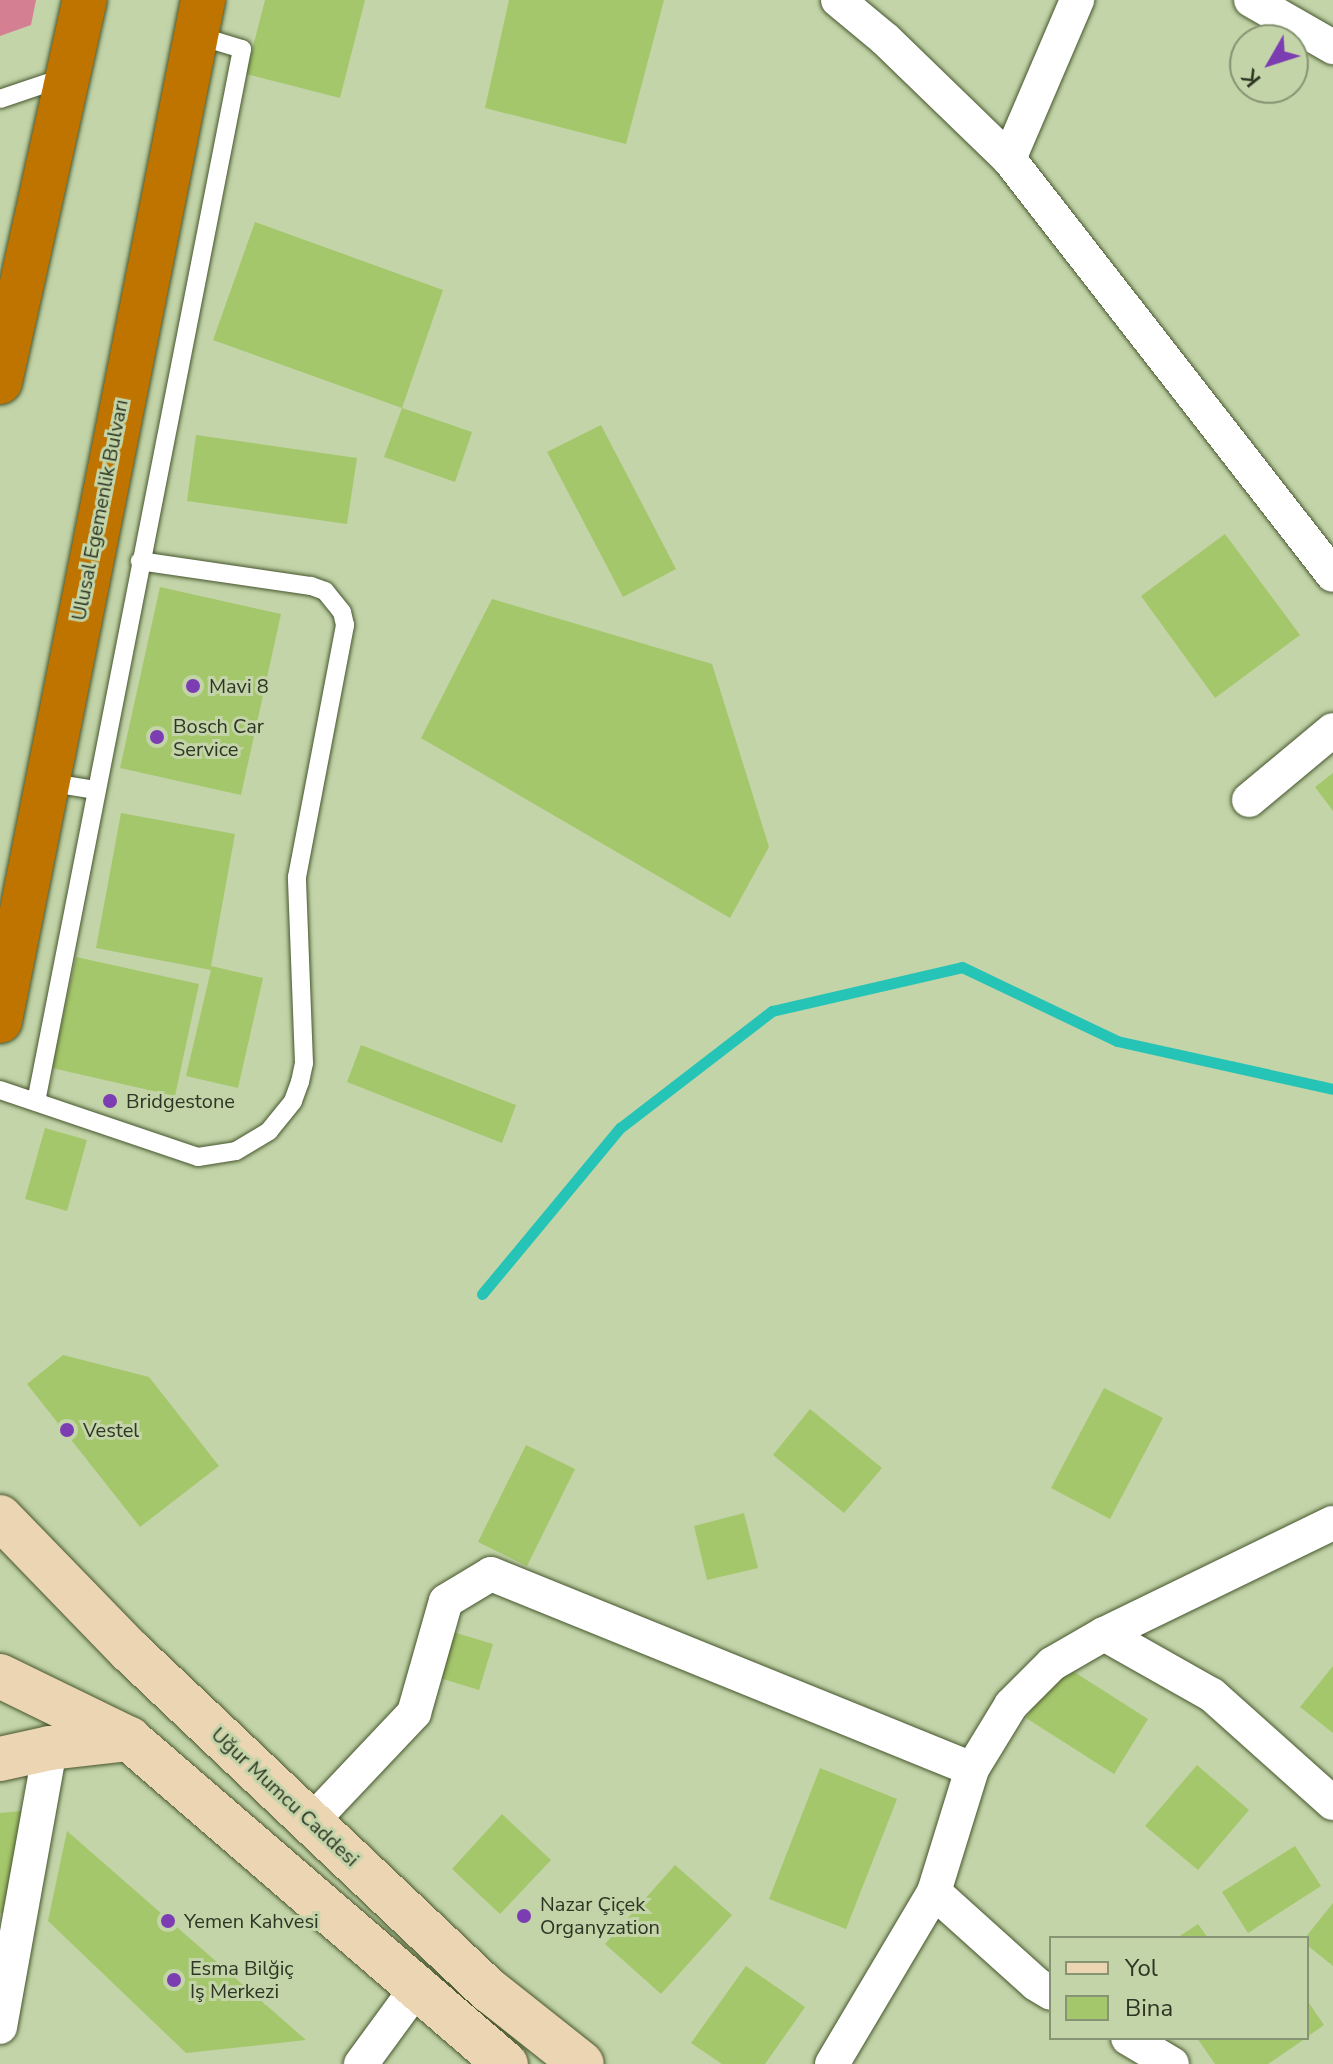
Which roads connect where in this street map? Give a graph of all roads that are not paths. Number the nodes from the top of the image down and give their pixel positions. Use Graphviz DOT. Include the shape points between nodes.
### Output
graph roads {
  1 [pos="85,0"];
  2 [pos="838,0"];
  3 [pos="1077,0"];
  4 [pos="1251,0"];
  5 [pos="200,18"];
  6 [pos="1333,47"];
  7 [pos="68,76"];
  8 [pos="0,99"];
  9 [pos="1009,159"];
  10 [pos="8,311"];
  11 [pos="0,382"];
  12 [pos="140,561"];
  13 [pos="1333,575"];
  14 [pos="1333,730"];
  15 [pos="45,781"];
  16 [pos="96,790"];
  17 [pos="1249,800"];
  18 [pos="0,1021"];
  19 [pos="0,1090"];
  20 [pos="36,1102"];
  21 [pos="0,1517"];
  22 [pos="1333,1523"];
  23 [pos="1104,1634"];
  24 [pos="0,1676"];
  25 [pos="129,1739"];
  26 [pos="50,1748"];
  27 [pos="0,1759"];
  28 [pos="972,1769"];
  29 [pos="1333,1803"];
  30 [pos="311,1822"];
  31 [pos="934,1892"];
  32 [pos="418,1986"];
  33 [pos="1049,1992"];
  34 [pos="0,2027"];
  35 [pos="1131,2040"];
  36 [pos="361,2064"];
  37 [pos="506,2064"];
  38 [pos="582,2064"];
  39 [pos="832,2064"];
  40 [pos="1172,2064"];
  1 -- 7 [label="highway"];
  2 -- 9 [label="street"];
  3 -- 9 [label="street"];
  4 -- 6 [label="street"];
  5 -- 12 [label="lane" via="242,49"];
  5 -- 15 [label="highway, Ulusal Egemenlik Bulvarı"];
  7 -- 8 [label="lane"];
  7 -- 10 [label="highway"];
  9 -- 13 [label="street"];
  10 -- 11 [label="highway"];
  12 -- 16 [label="lane"];
  12 -- 20 [label="lane" via="311,586 325,591 342,612 345,625 297,877 304,1063 293,1101 269,1131 218,1156 198,1157"];
  14 -- 17 [label="street"];
  15 -- 16 [label="lane"];
  15 -- 18 [label="highway, Ulusal Egemenlik Bulvarı"];
  16 -- 20 [label="lane"];
  19 -- 20 [label="lane"];
  21 -- 30 [label="main road, Uğur Mumcu Caddesi" via="130,1651"];
  22 -- 23 [label="street"];
  23 -- 28 [label="street" via="1052,1664 1011,1705"];
  23 -- 29 [label="street" via="1212,1695"];
  24 -- 25 [label="main road"];
  25 -- 26 [label="main road"];
  25 -- 32 [label="main road"];
  26 -- 27 [label="main road"];
  26 -- 34 [label="street"];
  28 -- 30 [label="street" via="491,1574 446,1601 414,1713"];
  28 -- 31 [label="street"];
  30 -- 38 [label="main road, Uğur Mumcu Caddesi" via="490,1991"];
  31 -- 33 [label="street"];
  31 -- 39 [label="street"];
  32 -- 36 [label="street"];
  32 -- 37 [label="main road"];
  35 -- 40 [label="street"];
}
